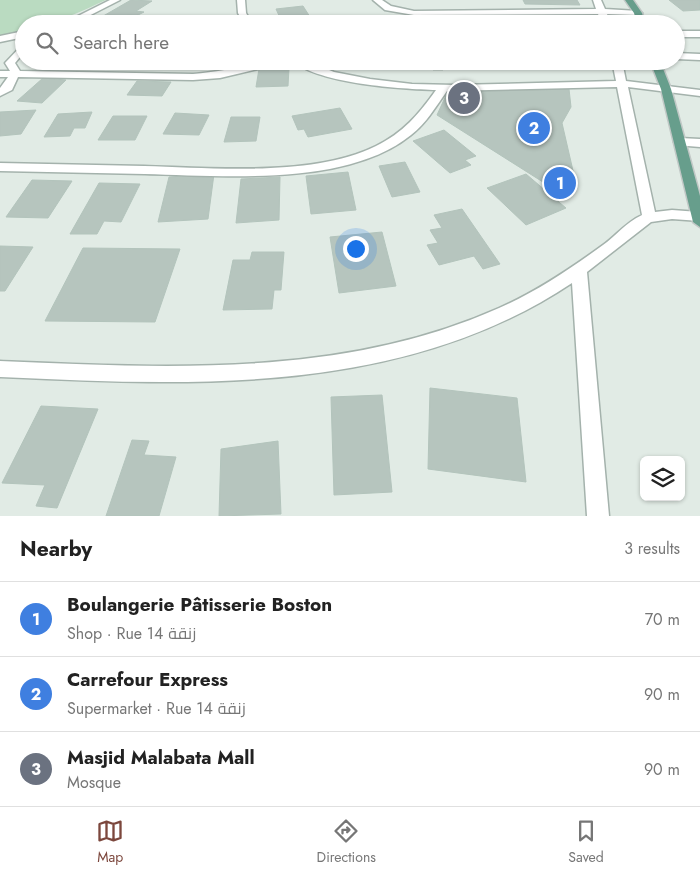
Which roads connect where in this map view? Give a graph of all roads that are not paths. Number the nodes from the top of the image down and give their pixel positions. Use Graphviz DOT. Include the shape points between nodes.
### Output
graph roads {
  1 [pos="116,0"];
  2 [pos="241,0"];
  3 [pos="377,0"];
  4 [pos="597,0"];
  5 [pos="629,0"];
  6 [pos="604,11"];
  7 [pos="638,13"];
  8 [pos="85,15"];
  9 [pos="243,15"];
  10 [pos="605,15"];
  11 [pos="685,34"];
  12 [pos="700,34"];
  13 [pos="15,36"];
  14 [pos="0,39"];
  15 [pos="15,54"];
  16 [pos="685,56"];
  17 [pos="700,57"];
  18 [pos="244,70"];
  19 [pos="319,70"];
  20 [pos="619,70"];
  21 [pos="659,70"];
  22 [pos="15,72"];
  23 [pos="0,74"];
  24 [pos="622,84"];
  25 [pos="444,86"];
  26 [pos="666,89"];
  27 [pos="700,92"];
  28 [pos="0,93"];
  29 [pos="680,142"];
  30 [pos="700,143"];
  31 [pos="0,167"];
  32 [pos="649,218"];
  33 [pos="699,219"];
  34 [pos="579,270"];
  35 [pos="0,369"];
  36 [pos="598,516"];
  1 -- 8 [label="street"];
  2 -- 9 [label="street"];
  3 -- 6 [label="street" via="388,8 414,13"];
  4 -- 6 [label="street"];
  5 -- 7 [label="main road"];
  6 -- 7 [label="street"];
  6 -- 10 [label="street"];
  11 -- 12 [label="street"];
  13 -- 14 [label="street"];
  15 -- 22 [label="street" via="10,63"];
  16 -- 17 [label="street"];
  18 -- 22 [label="street" via="193,77"];
  19 -- 25 [label="street" via="398,85"];
  20 -- 24 [label="street"];
  21 -- 26 [label="main road"];
  22 -- 23 [label="street"];
  22 -- 28 [label="street" via="8,88"];
  24 -- 25 [label="street"];
  24 -- 26 [label="street"];
  24 -- 32 [label="street"];
  25 -- 31 [label="street" via="422,118 406,134 370,153 334,164 254,171"];
  26 -- 27 [label="street"];
  26 -- 29 [label="main road"];
  29 -- 30 [label="street"];
  29 -- 33 [label="main road"];
  32 -- 33 [label="street" via="677,214"];
  32 -- 34 [label="street" via="638,223"];
  34 -- 35 [label="street" via="507,312 419,345 362,359 288,369 166,375"];
  34 -- 36 [label="street"];
}
